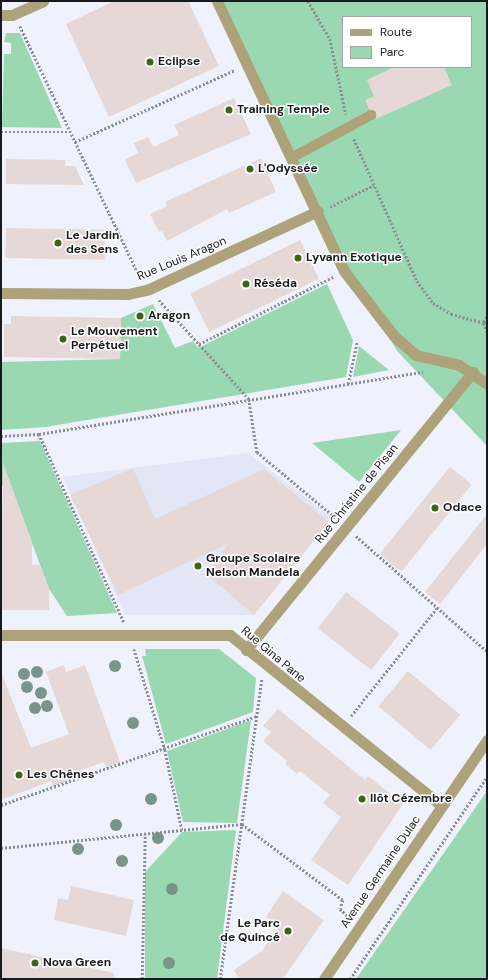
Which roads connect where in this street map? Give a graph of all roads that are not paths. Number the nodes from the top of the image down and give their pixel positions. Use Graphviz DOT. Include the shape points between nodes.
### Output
graph roads {
  1 [pos="43,1"];
  2 [pos="217,1"];
  3 [pos="6,15"];
  4 [pos="371,115"];
  5 [pos="293,157"];
  6 [pos="318,211"];
  7 [pos="1,293"];
  8 [pos="473,372"];
  9 [pos="487,384"];
  10 [pos="1,635"];
  11 [pos="246,650"];
  12 [pos="487,740"];
  13 [pos="442,806"];
  14 [pos="324,979"];
  1 -- 3 [label="street"];
  2 -- 5 [label="street"];
  4 -- 5 [label="lane"];
  5 -- 6 [label="street"];
  6 -- 7 [label="street, Rue Louis Aragon" via="149,289 128,294"];
  6 -- 8 [label="street" via="344,271 394,336 416,355 442,359"];
  8 -- 9 [label="street"];
  8 -- 11 [label="street, Rue Christine de Pisan"];
  10 -- 11 [label="street, Rue Gina Pane" via="230,635"];
  11 -- 13 [label="street, Rue Gina Pane"];
  12 -- 13 [label="street, Avenue Germaine Dulac"];
  13 -- 14 [label="street, Avenue Germaine Dulac"];
}
